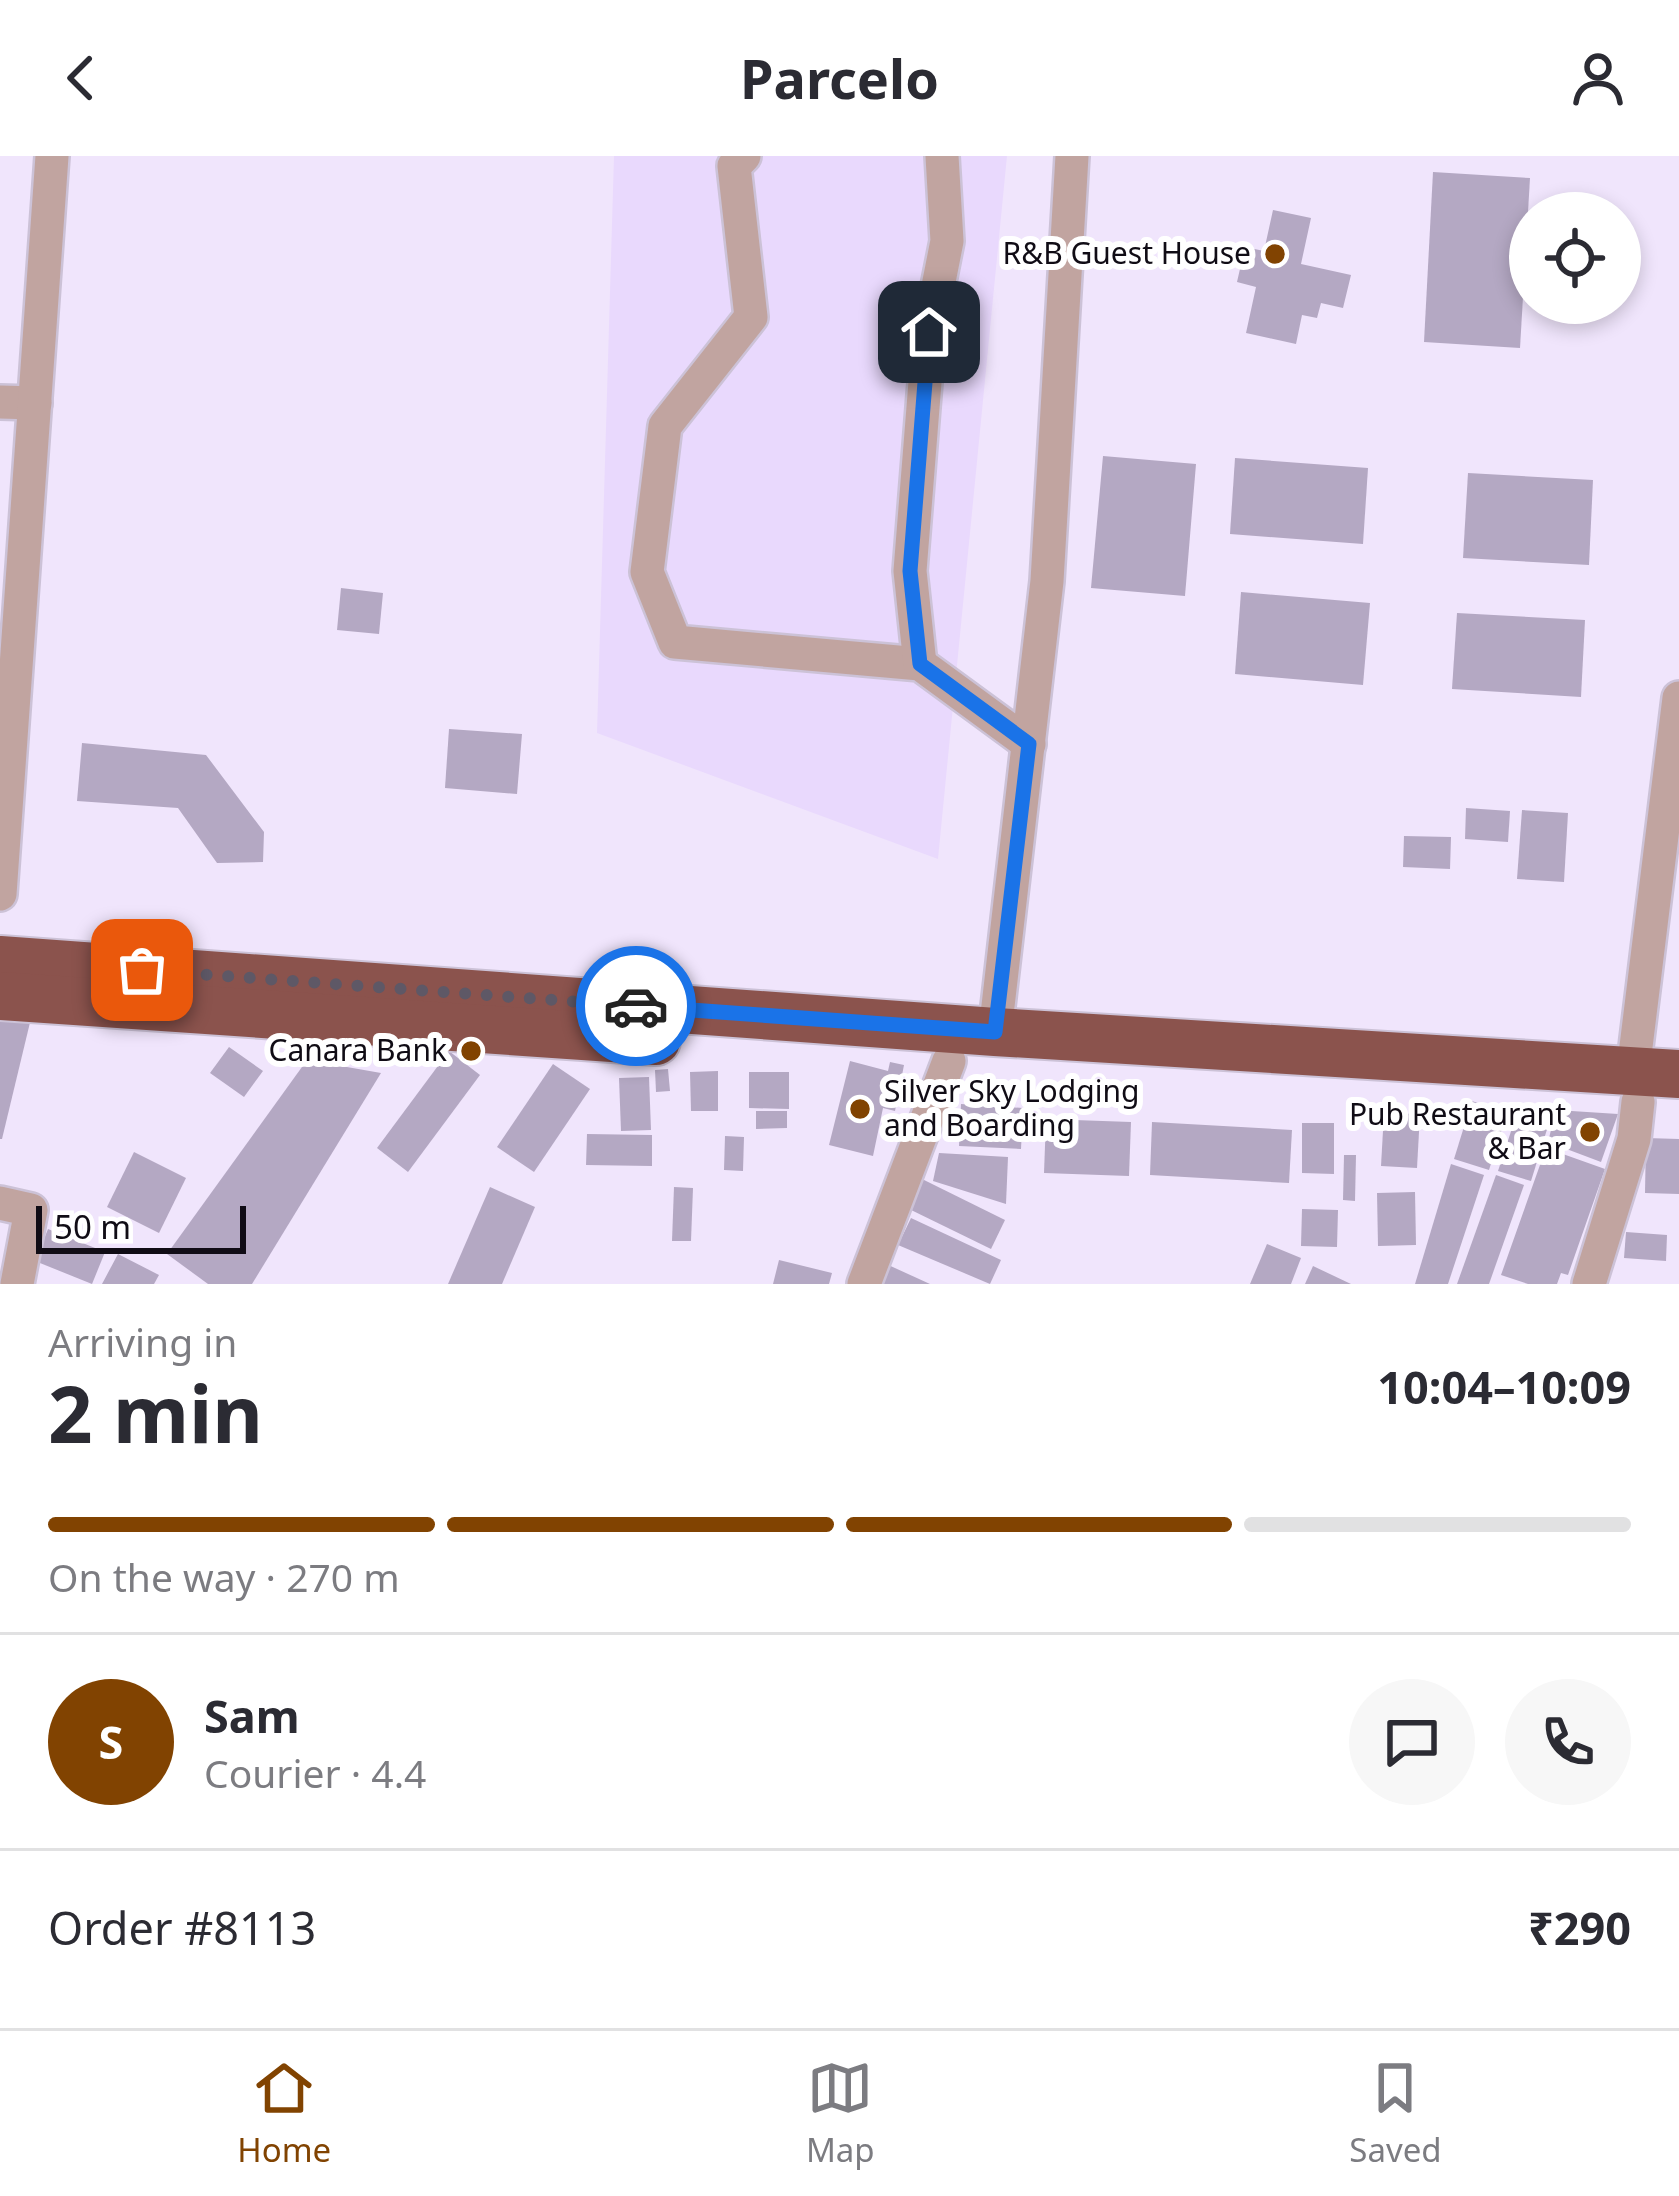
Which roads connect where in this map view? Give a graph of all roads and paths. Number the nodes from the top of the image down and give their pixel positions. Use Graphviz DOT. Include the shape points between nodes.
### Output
graph roads {
  1 [pos="52,156"];
  2 [pos="745,156"];
  3 [pos="942,156"];
  4 [pos="1072,156"];
  5 [pos="0,402"];
  6 [pos="35,403"];
  7 [pos="920,664"];
  8 [pos="1679,698"];
  9 [pos="1029,744"];
  10 [pos="0,894"];
  11 [pos="0,960"];
  12 [pos="0,996"];
  13 [pos="995,1032"];
  14 [pos="949,1061"];
  15 [pos="1657,1088"];
  16 [pos="0,1203"];
  17 [pos="17,1284"];
  18 [pos="864,1284"];
  19 [pos="1589,1284"];
  1 -- 6 [label="street"];
  2 -- 7 [label="street" via="734,166 751,317 665,426 647,572 675,642"];
  3 -- 7 [label="street" via="947,241 929,332 910,571"];
  4 -- 9 [label="street" via="1047,581"];
  5 -- 6 [label="street"];
  6 -- 10 [label="street"];
  7 -- 9 [label="street"];
  8 -- 15 [label="street"];
  9 -- 13 [label="street"];
  11 -- 13 [label="highway"];
  12 -- 14 [label="highway"];
  13 -- 15 [label="highway"];
  14 -- 15 [label="highway"];
  14 -- 18 [label="street"];
  15 -- 19 [label="street"];
  16 -- 17 [label="street" via="31,1210"];
}
